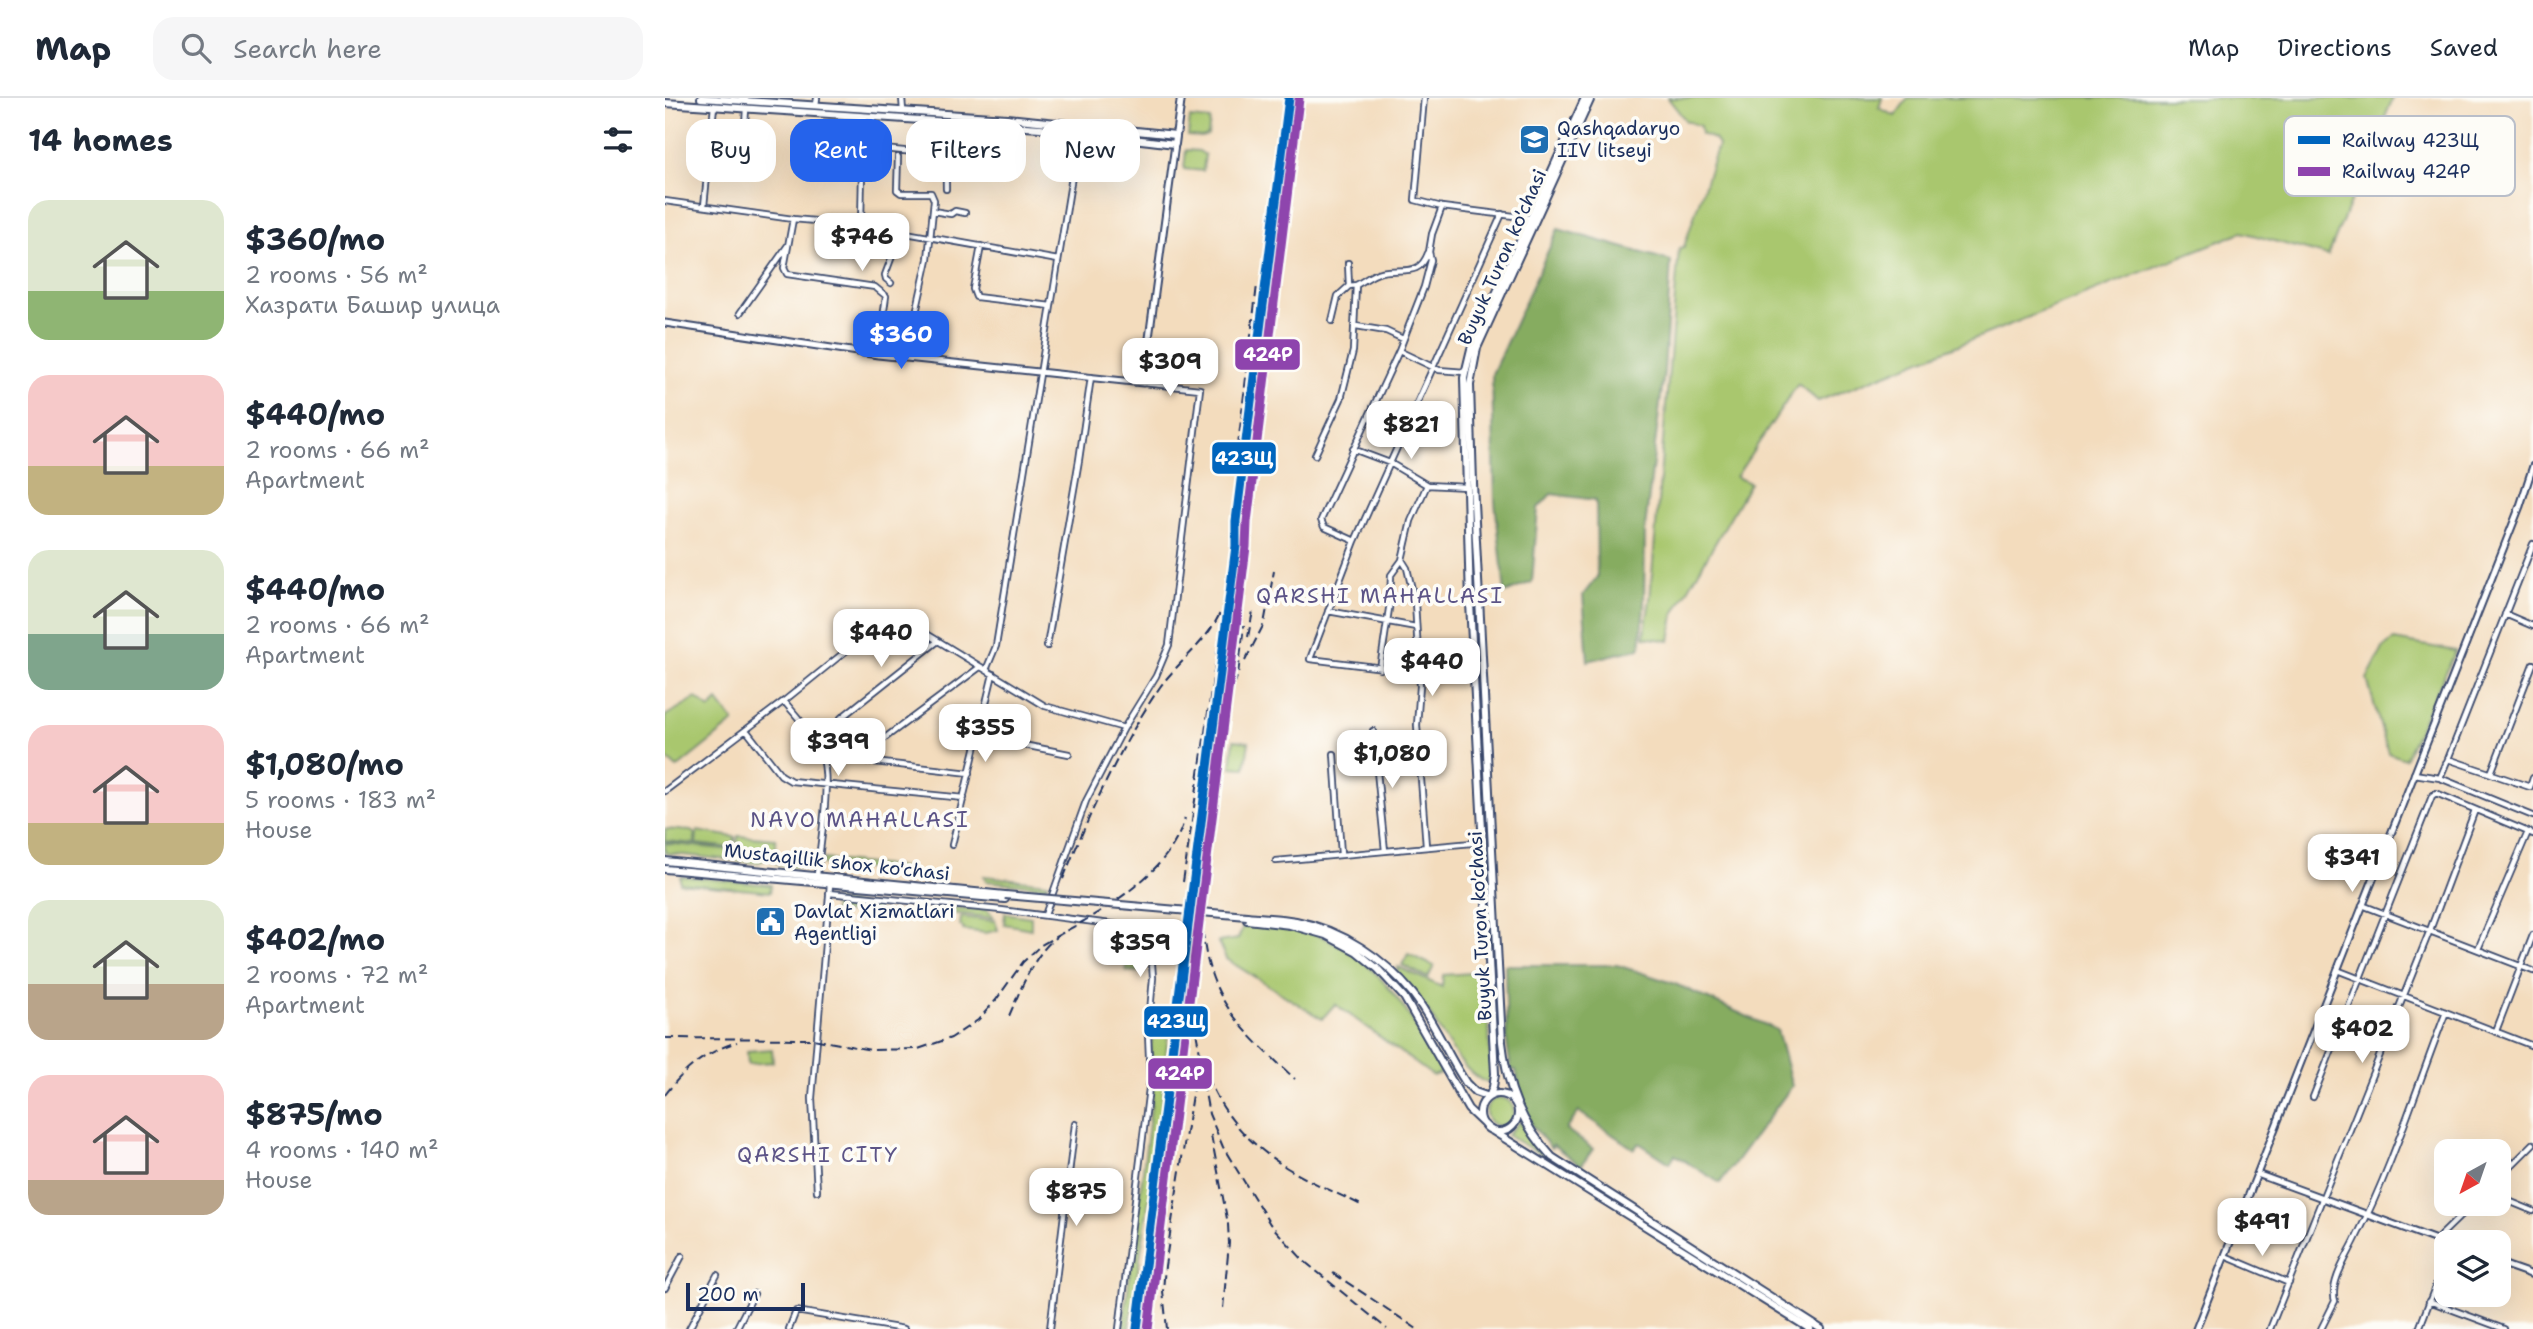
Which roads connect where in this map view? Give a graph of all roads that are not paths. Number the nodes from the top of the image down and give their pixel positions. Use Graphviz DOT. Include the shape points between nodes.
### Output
graph roads {
  1 [pos="701,98"];
  2 [pos="902,98"];
  3 [pos="1181,98"];
  4 [pos="1424,98"];
  5 [pos="1585,98"];
  6 [pos="1591,98"];
  7 [pos="773,100"];
  8 [pos="817,102"];
  9 [pos="665,103"];
  10 [pos="714,106"];
  11 [pos="746,108"];
  12 [pos="900,113"];
  13 [pos="863,116"];
  14 [pos="712,119"];
  15 [pos="745,119"];
  16 [pos="863,119"];
  17 [pos="930,119"];
  18 [pos="1176,135"];
  19 [pos="1140,140"];
  20 [pos="1175,144"];
  21 [pos="898,157"];
  22 [pos="706,182"];
  23 [pos="862,182"];
  24 [pos="946,182"];
  25 [pos="1071,182"];
  26 [pos="946,189"];
  27 [pos="665,201"];
  28 [pos="704,206"];
  29 [pos="1442,207"];
  30 [pos="933,211"];
  31 [pos="965,213"];
  32 [pos="1501,214"];
  33 [pos="1530,218"];
  34 [pos="793,219"];
  35 [pos="861,225"];
  36 [pos="901,232"];
  37 [pos="931,237"];
  38 [pos="789,242"];
  39 [pos="981,246"];
  40 [pos="1429,252"];
  41 [pos="1058,260"];
  42 [pos="1348,263"];
  43 [pos="891,283"];
  44 [pos="1356,285"];
  45 [pos="1349,286"];
  46 [pos="1051,306"];
  47 [pos="740,313"];
  48 [pos="1332,321"];
  49 [pos="665,323"];
  50 [pos="1356,326"];
  51 [pos="1403,338"];
  52 [pos="1399,351"];
  53 [pos="878,355"];
  54 [pos="906,358"];
  55 [pos="1434,367"];
  56 [pos="1041,371"];
  57 [pos="1465,372"];
  58 [pos="1091,377"];
  59 [pos="1143,383"];
  60 [pos="1372,411"];
  61 [pos="1406,426"];
  62 [pos="1353,449"];
  63 [pos="1315,455"];
  64 [pos="1390,463"];
  65 [pos="2533,466"];
  66 [pos="2531,481"];
  67 [pos="1427,485"];
  68 [pos="1467,486"];
  69 [pos="1355,541"];
  70 [pos="2533,544"];
  71 [pos="1402,560"];
  72 [pos="1328,611"];
  73 [pos="2505,614"];
  74 [pos="1387,622"];
  75 [pos="2533,626"];
  76 [pos="1416,627"];
  77 [pos="938,641"];
  78 [pos="1047,646"];
  79 [pos="2533,664"];
  80 [pos="980,667"];
  81 [pos="1380,669"];
  82 [pos="986,670"];
  83 [pos="993,674"];
  84 [pos="1419,674"];
  85 [pos="1479,682"];
  86 [pos="784,701"];
  87 [pos="841,718"];
  88 [pos="1124,728"];
  89 [pos="746,730"];
  90 [pos="1374,731"];
  91 [pos="978,736"];
  92 [pos="1069,754"];
  93 [pos="1334,754"];
  94 [pos="2448,759"];
  95 [pos="970,773"];
  96 [pos="2491,773"];
  97 [pos="2414,774"];
  98 [pos="2440,778"];
  99 [pos="2533,778"];
  100 [pos="825,785"];
  101 [pos="665,791"];
  102 [pos="964,797"];
  103 [pos="2475,810"];
  104 [pos="2533,816"];
  105 [pos="2531,833"];
  106 [pos="1483,842"];
  107 [pos="952,845"];
  108 [pos="1426,846"];
  109 [pos="1385,851"];
  110 [pos="1341,854"];
  111 [pos="665,861"];
  112 [pos="1276,861"];
  113 [pos="665,869"];
  114 [pos="817,875"];
  115 [pos="830,884"];
  116 [pos="889,886"];
  117 [pos="829,893"];
  118 [pos="2362,905"];
  119 [pos="2386,914"];
  120 [pos="1045,915"];
  121 [pos="1247,918"];
  122 [pos="2430,930"];
  123 [pos="2533,935"];
  124 [pos="2478,949"];
  125 [pos="2521,966"];
  126 [pos="2336,970"];
  127 [pos="2533,971"];
  128 [pos="2360,979"];
  129 [pos="2403,996"];
  130 [pos="2446,1012"];
  131 [pos="2496,1031"];
  132 [pos="2533,1046"];
  133 [pos="1489,1097"];
  134 [pos="2313,1097"];
  135 [pos="1517,1105"];
  136 [pos="1075,1124"];
  137 [pos="1488,1128"];
  138 [pos="2533,1144"];
  139 [pos="2526,1151"];
  140 [pos="2533,1154"];
  141 [pos="2511,1166"];
  142 [pos="2257,1174"];
  143 [pos="817,1191"];
  144 [pos="2324,1197"];
  145 [pos="2511,1202"];
  146 [pos="2533,1211"];
  147 [pos="2368,1214"];
  148 [pos="2461,1216"];
  149 [pos="2446,1230"];
  150 [pos="2434,1238"];
  151 [pos="681,1256"];
  152 [pos="2225,1256"];
  153 [pos="2511,1267"];
  154 [pos="717,1275"];
  155 [pos="2533,1275"];
  156 [pos="2289,1283"];
  157 [pos="665,1288"];
  158 [pos="2434,1288"];
  159 [pos="754,1294"];
  160 [pos="2429,1301"];
  161 [pos="862,1322"];
  162 [pos="689,1329"];
  163 [pos="736,1329"];
  164 [pos="789,1329"];
  165 [pos="859,1329"];
  166 [pos="904,1329"];
  167 [pos="1050,1329"];
  168 [pos="1119,1329"];
  169 [pos="1810,1329"];
  170 [pos="1821,1329"];
  171 [pos="2196,1329"];
  172 [pos="2270,1329"];
  173 [pos="2321,1329"];
  174 [pos="2419,1329"];
  175 [pos="2502,1329"];
  1 -- 7 [label="main road"];
  2 -- 12 [label="street"];
  3 -- 18 [label="main road"];
  4 -- 29 [label="street" via="1415,200"];
  5 -- 33 [label="main road, Buyuk Turon ko'chasi"];
  6 -- 85 [label="main road, Buyuk Turon ko'chasi" via="1471,369"];
  7 -- 8 [label="main road"];
  8 -- 12 [label="main road"];
  9 -- 10 [label="main road"];
  10 -- 11 [label="main road"];
  10 -- 14 [label="street"];
  11 -- 13 [label="main road"];
  11 -- 15 [label="street"];
  12 -- 13 [label="main road"];
  12 -- 17 [label="main road"];
  12 -- 18 [label="main road" via="1033,120"];
  13 -- 16 [label="street"];
  18 -- 20 [label="main road"];
  19 -- 20 [label="main road"];
  20 -- 59 [label="street"];
  21 -- 30 [label="street" via="897,190 931,193"];
  22 -- 28 [label="street"];
  23 -- 35 [label="street"];
  24 -- 26 [label="street"];
  25 -- 41 [label="street"];
  27 -- 28 [label="street"];
  28 -- 34 [label="street"];
  29 -- 32 [label="street"];
  29 -- 40 [label="street"];
  30 -- 31 [label="street"];
  30 -- 37 [label="street"];
  32 -- 33 [label="street"];
  32 -- 55 [label="street"];
  33 -- 57 [label="main road, Buyuk Turon ko'chasi"];
  34 -- 35 [label="street"];
  34 -- 38 [label="street"];
  35 -- 36 [label="street"];
  36 -- 37 [label="street"];
  36 -- 43 [label="street" via="885,275"];
  37 -- 39 [label="street"];
  37 -- 54 [label="street"];
  38 -- 47 [label="street"];
  38 -- 53 [label="street" via="787,274 876,288 886,296"];
  39 -- 41 [label="street"];
  39 -- 46 [label="street" via="973,289 976,297"];
  40 -- 44 [label="street" via="1417,269 1385,271"];
  40 -- 51 [label="street" via="1424,287"];
  41 -- 46 [label="street"];
  42 -- 45 [label="street"];
  44 -- 45 [label="street"];
  44 -- 50 [label="street"];
  45 -- 48 [label="street" via="1338,296"];
  46 -- 56 [label="street"];
  49 -- 53 [label="street"];
  50 -- 51 [label="street"];
  50 -- 63 [label="street" via="1341,399"];
  51 -- 52 [label="street"];
  52 -- 55 [label="street"];
  52 -- 60 [label="street"];
  53 -- 54 [label="street"];
  54 -- 56 [label="street"];
  55 -- 57 [label="street"];
  55 -- 61 [label="street"];
  56 -- 58 [label="street"];
  56 -- 82 [label="street" via="996,646"];
  57 -- 68 [label="main road, Buyuk Turon ko'chasi"];
  58 -- 59 [label="street"];
  58 -- 78 [label="street"];
  59 -- 88 [label="street" via="1200,389 1169,645"];
  60 -- 61 [label="street"];
  60 -- 62 [label="street"];
  61 -- 64 [label="street"];
  62 -- 64 [label="street"];
  62 -- 69 [label="street" via="1321,523"];
  64 -- 67 [label="street"];
  64 -- 69 [label="street"];
  65 -- 66 [label="street"];
  66 -- 97 [label="street"];
  67 -- 68 [label="street"];
  67 -- 71 [label="street" via="1411,521"];
  68 -- 85 [label="main road, Buyuk Turon ko'chasi"];
  69 -- 72 [label="street"];
  70 -- 73 [label="street"];
  71 -- 74 [label="street" via="1389,582"];
  71 -- 76 [label="street" via="1415,601"];
  72 -- 74 [label="street"];
  72 -- 81 [label="street" via="1310,659"];
  73 -- 75 [label="street"];
  73 -- 94 [label="street"];
  74 -- 76 [label="street"];
  74 -- 81 [label="street"];
  76 -- 84 [label="street"];
  77 -- 80 [label="street"];
  77 -- 86 [label="street" via="900,619 883,621"];
  77 -- 87 [label="street"];
  79 -- 96 [label="street"];
  80 -- 82 [label="street"];
  80 -- 95 [label="street" via="862,755 865,761"];
  81 -- 84 [label="street"];
  82 -- 83 [label="street"];
  83 -- 88 [label="street" via="1045,706"];
  83 -- 91 [label="street"];
  84 -- 85 [label="street"];
  84 -- 108 [label="street" via="1417,725"];
  85 -- 106 [label="main road, Buyuk Turon ko'chasi"];
  85 -- 135 [label="main road, Buyuk Turon ko'chasi" via="1502,1042"];
  86 -- 89 [label="street"];
  86 -- 100 [label="street" via="817,742 825,761"];
  88 -- 120 [label="street" via="1086,801"];
  89 -- 100 [label="street" via="781,775"];
  89 -- 101 [label="street"];
  90 -- 109 [label="street"];
  91 -- 92 [label="street"];
  91 -- 95 [label="street"];
  93 -- 110 [label="street"];
  94 -- 96 [label="street"];
  94 -- 98 [label="street"];
  95 -- 102 [label="street"];
  96 -- 99 [label="street" via="2530,787"];
  97 -- 98 [label="street"];
  97 -- 118 [label="street"];
  98 -- 104 [label="street"];
  100 -- 102 [label="street"];
  100 -- 114 [label="street"];
  102 -- 107 [label="street"];
  103 -- 105 [label="street"];
  103 -- 119 [label="street" via="2437,793 2432,796"];
  103 -- 122 [label="street"];
  105 -- 124 [label="street"];
  106 -- 108 [label="street"];
  106 -- 133 [label="main road, Buyuk Turon ko'chasi" via="1495,1074"];
  108 -- 109 [label="street"];
  109 -- 110 [label="street"];
  110 -- 112 [label="street"];
  111 -- 114 [label="main road, Mustaqillik shox ko'chasi"];
  113 -- 115 [label="main road, Mustaqillik shox ko'chasi"];
  114 -- 116 [label="main road, Mustaqillik shox ko'chasi"];
  115 -- 116 [label="main road, Mustaqillik shox ko'chasi"];
  115 -- 117 [label="street"];
  116 -- 121 [label="main road, Mustaqillik shox ko'chasi, bridge"];
  117 -- 120 [label="street"];
  117 -- 143 [label="street" via="812,1098"];
  118 -- 119 [label="street"];
  118 -- 126 [label="street"];
  119 -- 122 [label="street"];
  119 -- 128 [label="street"];
  120 -- 168 [label="street" via="1142,928 1150,935 1150,1080"];
  121 -- 133 [label="main road" via="1294,920 1322,928 1372,956 1413,994 1465,1083"];
  121 -- 137 [label="main road" via="1326,935 1378,969 1404,997 1468,1109"];
  122 -- 124 [label="street"];
  122 -- 129 [label="street"];
  123 -- 125 [label="street"];
  124 -- 125 [label="street"];
  125 -- 127 [label="street"];
  125 -- 131 [label="street"];
  126 -- 128 [label="street"];
  126 -- 142 [label="street"];
  128 -- 129 [label="street"];
  128 -- 134 [label="street"];
  129 -- 130 [label="street"];
  129 -- 144 [label="street"];
  130 -- 131 [label="street"];
  130 -- 147 [label="street"];
  131 -- 132 [label="street"];
  133 -- 135 [label="main road" via="1504,1094"];
  133 -- 137 [label="main road" via="1480,1112"];
  135 -- 137 [label="main road" via="1518,1117 1511,1128 1500,1132"];
  135 -- 170 [label="main road, Buyuk Turon ko'chasi" via="1528,1128 1552,1157"];
  136 -- 167 [label="street"];
  137 -- 169 [label="main road"];
  138 -- 139 [label="street"];
  139 -- 140 [label="street"];
  139 -- 141 [label="street"];
  142 -- 144 [label="street"];
  142 -- 152 [label="street"];
  144 -- 147 [label="street"];
  144 -- 156 [label="street"];
  145 -- 146 [label="street"];
  147 -- 150 [label="street"];
  147 -- 173 [label="street" via="2340,1271 2335,1301"];
  148 -- 149 [label="street"];
  151 -- 157 [label="street"];
  152 -- 156 [label="street"];
  152 -- 171 [label="street"];
  153 -- 155 [label="street"];
  154 -- 162 [label="street"];
  156 -- 172 [label="street"];
  158 -- 160 [label="street"];
  159 -- 163 [label="street"];
  160 -- 174 [label="street"];
  160 -- 175 [label="street"];
  161 -- 164 [label="street" via="796,1311"];
  161 -- 165 [label="street"];
  161 -- 166 [label="street"];
}
